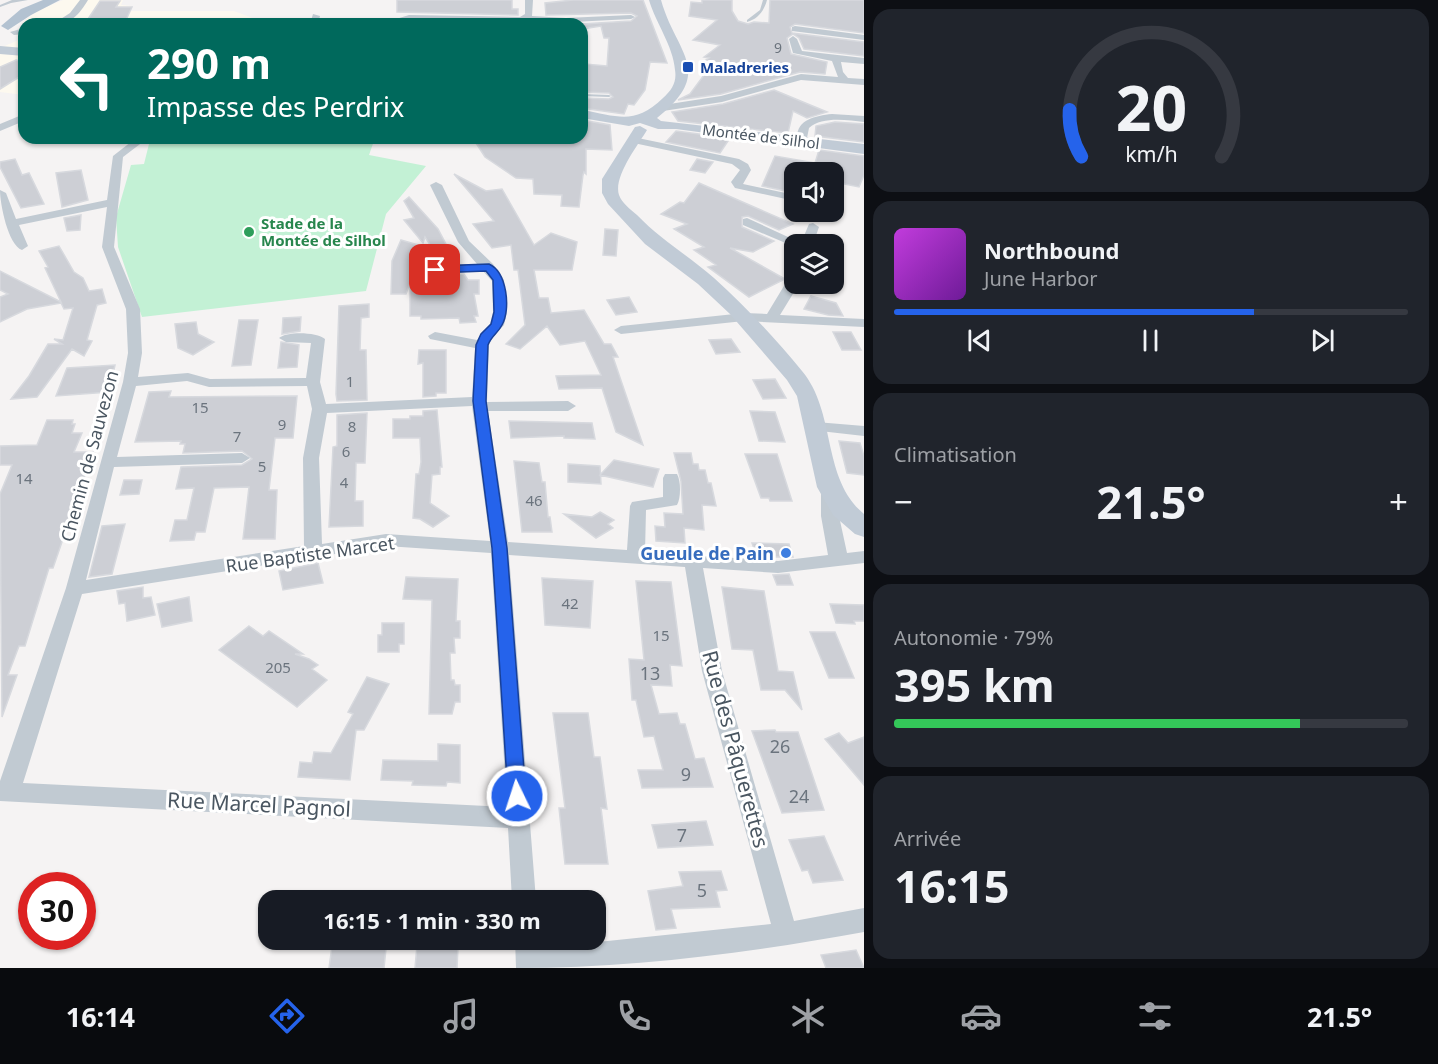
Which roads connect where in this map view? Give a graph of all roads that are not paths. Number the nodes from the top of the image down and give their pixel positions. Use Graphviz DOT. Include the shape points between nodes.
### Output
graph roads {
  1 [pos="26,0"];
  2 [pos="42,0"];
  3 [pos="54,0"];
  4 [pos="84,0"];
  5 [pos="529,0"];
  6 [pos="655,0"];
  7 [pos="765,0"];
  8 [pos="13,1"];
  9 [pos="0,6"];
  10 [pos="630,17"];
  11 [pos="21,18"];
  12 [pos="23,18"];
  13 [pos="71,18"];
  14 [pos="405,18"];
  15 [pos="526,18"];
  16 [pos="588,19"];
  17 [pos="819,19"];
  18 [pos="18,21"];
  19 [pos="748,21"];
  20 [pos="18,23"];
  21 [pos="795,29"];
  22 [pos="820,32"];
  23 [pos="7,33"];
  24 [pos="864,38"];
  25 [pos="793,39"];
  26 [pos="18,45"];
  27 [pos="836,59"];
  28 [pos="864,61"];
  29 [pos="845,80"];
  30 [pos="864,82"];
  31 [pos="588,95"];
  32 [pos="609,96"];
  33 [pos="663,108"];
  34 [pos="588,115"];
  35 [pos="864,118"];
  36 [pos="18,120"];
  37 [pos="641,127"];
  38 [pos="0,128"];
  39 [pos="802,141"];
  40 [pos="135,144"];
  41 [pos="864,149"];
  42 [pos="436,185"];
  43 [pos="0,193"];
  44 [pos="784,196"];
  45 [pos="113,202"];
  46 [pos="747,222"];
  47 [pos="12,223"];
  48 [pos="813,227"];
  49 [pos="811,234"];
  50 [pos="784,239"];
  51 [pos="22,246"];
  52 [pos="489,267"];
  53 [pos="435,270"];
  54 [pos="786,294"];
  55 [pos="744,317"];
  56 [pos="772,317"];
  57 [pos="864,323"];
  58 [pos="621,330"];
  59 [pos="435,336"];
  60 [pos="286,338"];
  61 [pos="482,345"];
  62 [pos="130,382"];
  63 [pos="313,382"];
  64 [pos="480,404"];
  65 [pos="568,406"];
  66 [pos="320,409"];
  67 [pos="816,428"];
  68 [pos="864,431"];
  69 [pos="242,458"];
  70 [pos="107,462"];
  71 [pos="671,478"];
  72 [pos="829,487"];
  73 [pos="864,528"];
  74 [pos="500,548"];
  75 [pos="312,552"];
  76 [pos="636,556"];
  77 [pos="864,557"];
  78 [pos="693,562"];
  79 [pos="834,562"];
  80 [pos="75,588"];
  81 [pos="4,791"];
  82 [pos="518,818"];
  83 [pos="523,890"];
  84 [pos="864,920"];
  85 [pos="786,934"];
  86 [pos="528,956"];
  1 -- 8 [label="lane"];
  2 -- 12 [label="main road"];
  3 -- 11 [label="main road"];
  4 -- 13 [label="street"];
  5 -- 15 [label="street"];
  6 -- 33 [label="street" via="684,77 680,90"];
  7 -- 19 [label="lane" via="762,11"];
  8 -- 9 [label="lane"];
  10 -- 16 [label="street"];
  14 -- 15 [label="street"];
  17 -- 22 [label="street"];
  18 -- 23 [label="main road"];
  20 -- 23 [label="main road"];
  21 -- 22 [label="street"];
  22 -- 24 [label="street"];
  23 -- 26 [label="street"];
  25 -- 27 [label="street" via="800,53"];
  27 -- 28 [label="street"];
  27 -- 29 [label="street"];
  29 -- 30 [label="street"];
  29 -- 33 [label="street" via="801,76 722,99"];
  31 -- 32 [label="lane"];
  33 -- 37 [label="street"];
  34 -- 37 [label="street, Montée de Silhol"];
  35 -- 39 [label="street" via="832,117 807,123"];
  36 -- 38 [label="street"];
  37 -- 39 [label="street, Montée de Silhol" via="676,125"];
  37 -- 44 [label="street" via="744,165 746,170 737,182 739,186"];
  37 -- 55 [label="street" via="609,179 610,193 651,240 705,280"];
  39 -- 41 [label="street, Montée de Silhol"];
  40 -- 45 [label="street, Chemin de Sauvezon" via="118,156"];
  42 -- 52 [label="street" via="464,242"];
  43 -- 47 [label="street"];
  45 -- 47 [label="street"];
  45 -- 62 [label="street, Chemin de Sauvezon" via="108,247 133,309 135,353"];
  46 -- 50 [label="street"];
  47 -- 51 [label="street"];
  48 -- 49 [label="street"];
  52 -- 53 [label="street"];
  52 -- 61 [label="street" via="498,280 500,312 497,325"];
  54 -- 56 [label="street"];
  55 -- 56 [label="street"];
  55 -- 58 [label="street"];
  55 -- 67 [label="street" via="808,396"];
  56 -- 57 [label="street"];
  59 -- 61 [label="street"];
  60 -- 63 [label="street" via="318,339"];
  61 -- 64 [label="street"];
  62 -- 63 [label="street" via="188,377 209,383"];
  62 -- 70 [label="street, Chemin de Sauvezon"];
  63 -- 66 [label="street"];
  64 -- 65 [label="street"];
  64 -- 66 [label="street"];
  64 -- 74 [label="street"];
  66 -- 75 [label="street" via="312,458"];
  67 -- 68 [label="street"];
  67 -- 72 [label="street"];
  69 -- 70 [label="street"];
  70 -- 80 [label="street, Chemin de Sauvezon"];
  71 -- 76 [label="street" via="671,501 638,506"];
  72 -- 73 [label="street" via="842,509"];
  72 -- 79 [label="street" via="838,552"];
  74 -- 75 [label="street, Rue Baptiste Marcet" via="386,540"];
  74 -- 76 [label="street, Rue Baptiste Marcet"];
  74 -- 82 [label="street"];
  75 -- 80 [label="street, Rue Baptiste Marcet"];
  76 -- 78 [label="street, Rue Baptiste Marcet"];
  77 -- 79 [label="street, Rue Baptiste Marcet"];
  78 -- 79 [label="street, Rue Baptiste Marcet" via="778,567"];
  78 -- 85 [label="street, Rue des Pâquerettes" via="712,671"];
  80 -- 81 [label="street, Chemin de Sauvezon"];
  81 -- 82 [label="street, Rue Marcel Pagnol"];
  82 -- 83 [label="street"];
  84 -- 85 [label="street"];
  85 -- 86 [label="street"];
}
